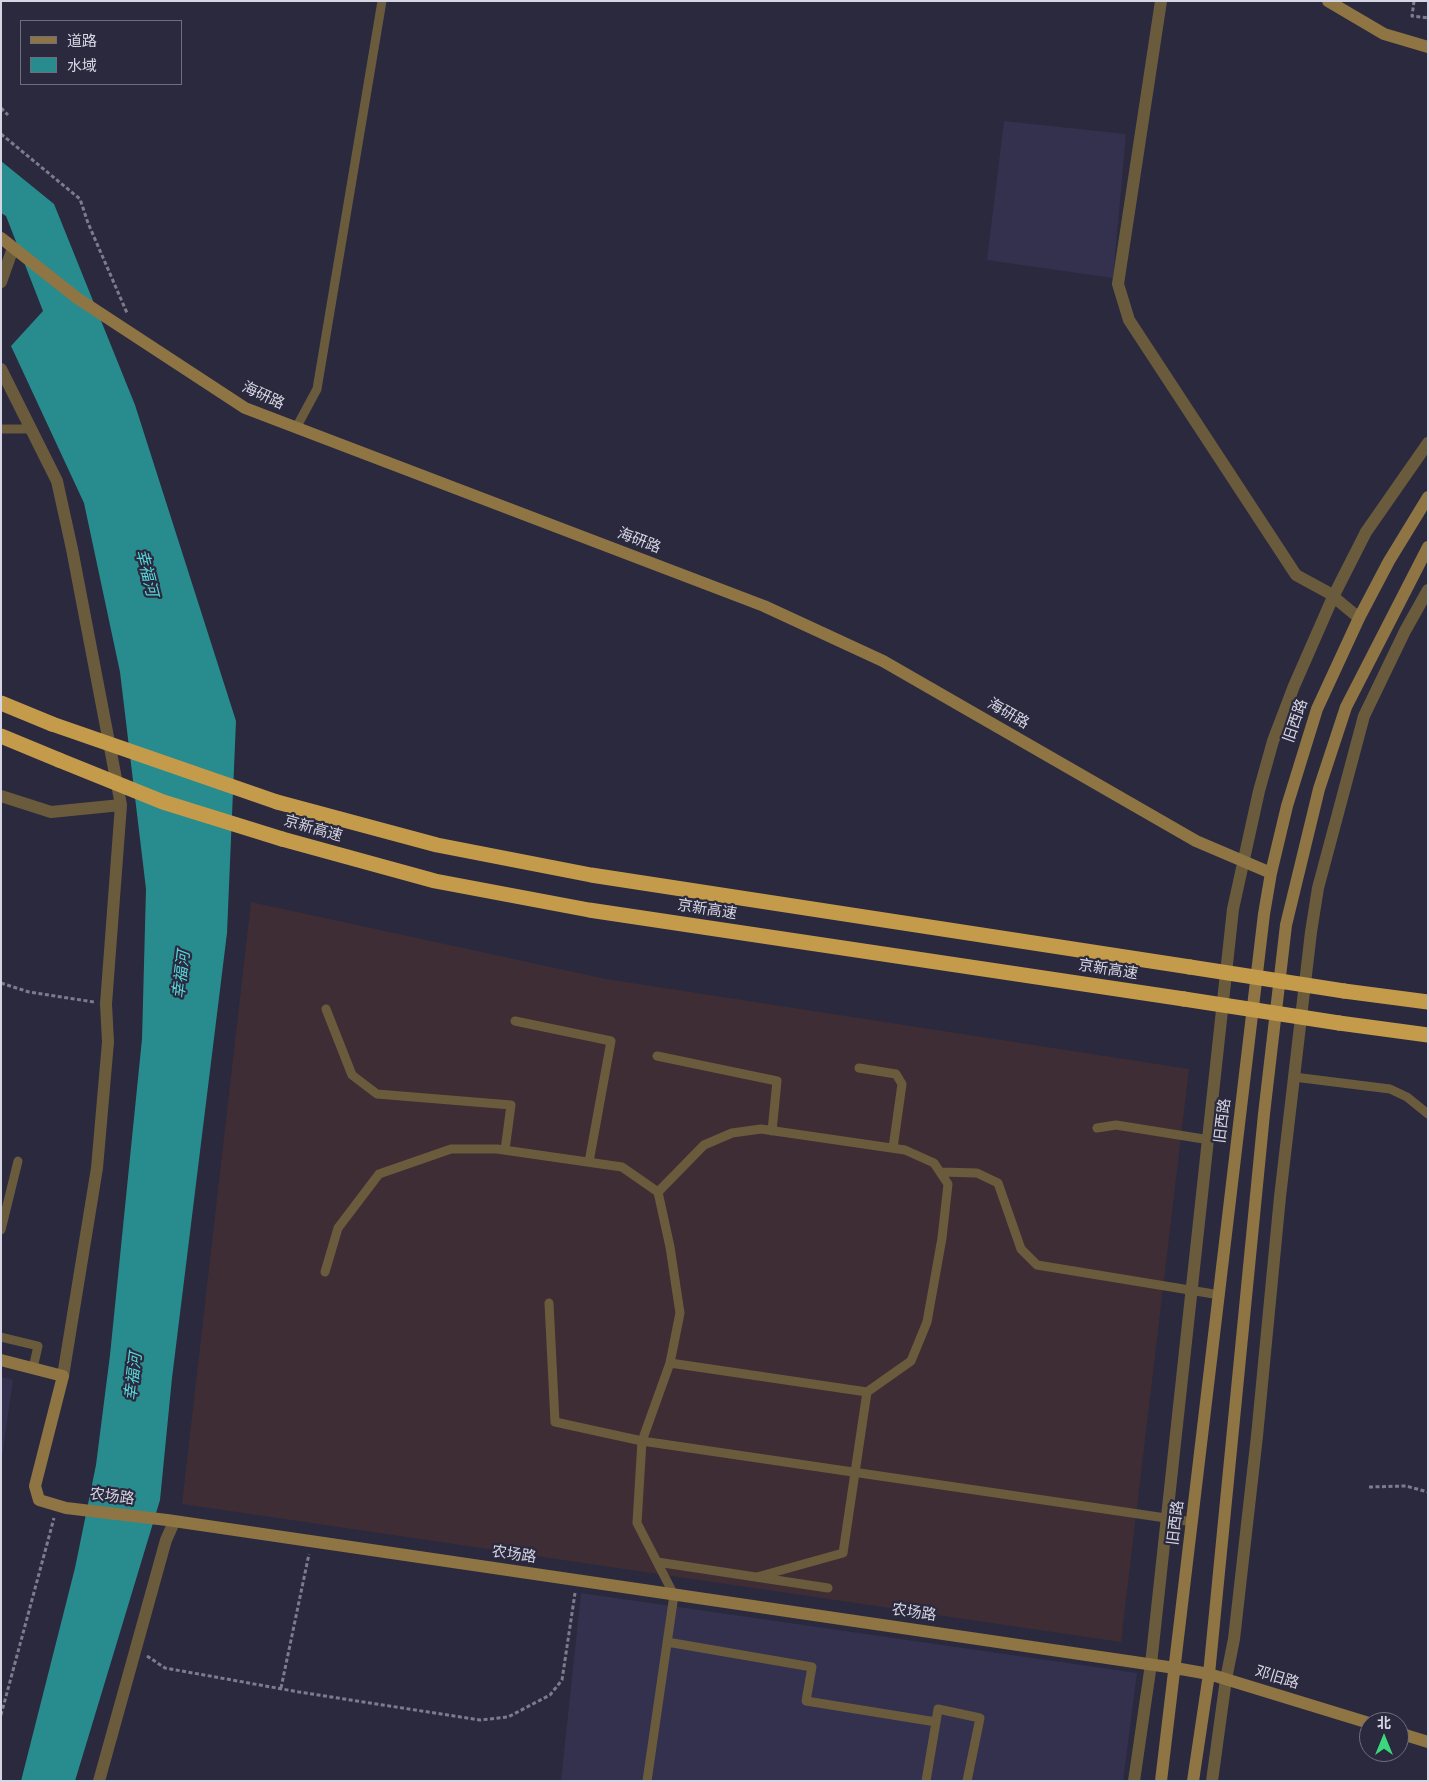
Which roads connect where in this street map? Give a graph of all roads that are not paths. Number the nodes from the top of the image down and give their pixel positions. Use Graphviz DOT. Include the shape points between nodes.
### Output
graph roads {
  1 [pos="382,1"];
  2 [pos="1161,1"];
  3 [pos="1328,1"];
  4 [pos="1428,47"];
  5 [pos="1,238"];
  6 [pos="13,248"];
  7 [pos="1,282"];
  8 [pos="1,369"];
  9 [pos="296,428"];
  10 [pos="1,429"];
  11 [pos="30,429"];
  12 [pos="1428,443"];
  13 [pos="1428,497"];
  14 [pos="1428,547"];
  15 [pos="1428,590"];
  16 [pos="1334,597"];
  17 [pos="1359,618"];
  18 [pos="1,703"];
  19 [pos="1,736"];
  20 [pos="1,796"];
  21 [pos="121,805"];
  22 [pos="1244,862"];
  23 [pos="1271,873"];
  24 [pos="1428,1002"];
  25 [pos="326,1009"];
  26 [pos="515,1021"];
  27 [pos="1428,1035"];
  28 [pos="657,1056"];
  29 [pos="859,1068"];
  30 [pos="1294,1078"];
  31 [pos="1428,1114"];
  32 [pos="1097,1128"];
  33 [pos="772,1131"];
  34 [pos="1210,1140"];
  35 [pos="893,1148"];
  36 [pos="505,1150"];
  37 [pos="18,1161"];
  38 [pos="589,1162"];
  39 [pos="941,1172"];
  40 [pos="658,1192"];
  41 [pos="1,1230"];
  42 [pos="325,1272"];
  43 [pos="1193,1291"];
  44 [pos="1220,1295"];
  45 [pos="549,1303"];
  46 [pos="1,1338"];
  47 [pos="1,1360"];
  48 [pos="670,1363"];
  49 [pos="33,1368"];
  50 [pos="63,1376"];
  51 [pos="867,1392"];
  52 [pos="642,1441"];
  53 [pos="856,1472"];
  54 [pos="1168,1518"];
  55 [pos="170,1521"];
  56 [pos="1193,1522"];
  57 [pos="657,1562"];
  58 [pos="757,1577"];
  59 [pos="828,1588"];
  60 [pos="674,1595"];
  61 [pos="667,1642"];
  62 [pos="1151,1664"];
  63 [pos="1175,1668"];
  64 [pos="1209,1674"];
  65 [pos="1226,1679"];
  66 [pos="1359,1720"];
  67 [pos="936,1722"];
  68 [pos="1409,1736"];
  69 [pos="1428,1742"];
  70 [pos="99,1781"];
  71 [pos="647,1781"];
  72 [pos="926,1781"];
  73 [pos="967,1781"];
  74 [pos="1134,1781"];
  75 [pos="1161,1781"];
  76 [pos="1193,1781"];
  77 [pos="1212,1781"];
  1 -- 9 [label="lane" via="317,389"];
  2 -- 16 [label="street" via="1118,284 1129,320 1296,575"];
  3 -- 4 [label="street" via="1384,34"];
  5 -- 6 [label="street, 海研路"];
  6 -- 7 [label="street"];
  6 -- 9 [label="street, 海研路" via="77,298 245,408"];
  8 -- 11 [label="street"];
  9 -- 22 [label="street, 海研路" via="781,614 883,661 1196,842"];
  10 -- 11 [label="lane"];
  11 -- 21 [label="street" via="57,482"];
  12 -- 16 [label="street" via="1366,532"];
  13 -- 17 [label="street, 旧西路"];
  14 -- 64 [label="street" via="1346,706 1319,789 1286,925 1263,1124"];
  15 -- 30 [label="street" via="1372,699 1357,741 1318,888"];
  16 -- 17 [label="street"];
  16 -- 22 [label="street" via="1294,686 1274,741 1259,790"];
  17 -- 23 [label="street, 旧西路" via="1317,708 1287,806"];
  18 -- 24 [label="highway, 京新高速, bridge" via="52,724 277,802 437,845 591,875"];
  19 -- 27 [label="highway, 京新高速, bridge" via="163,802 435,882 589,910"];
  20 -- 21 [label="street" via="52,812"];
  21 -- 50 [label="street" via="106,1004 108,1042 97,1168"];
  22 -- 23 [label="street, 海研路"];
  22 -- 34 [label="street" via="1233,909"];
  23 -- 44 [label="street, 旧西路"];
  25 -- 36 [label="lane" via="352,1075 376,1094 511,1105"];
  26 -- 38 [label="lane" via="611,1041"];
  28 -- 33 [label="lane" via="777,1081"];
  29 -- 35 [label="lane" via="896,1074 902,1084"];
  30 -- 31 [label="lane" via="1390,1089 1407,1097"];
  30 -- 65 [label="street" via="1257,1436 1234,1639"];
  32 -- 34 [label="lane" via="1116,1125"];
  33 -- 35 [label="lane"];
  33 -- 40 [label="lane" via="761,1129 732,1133 704,1145"];
  34 -- 43 [label="street"];
  35 -- 39 [label="lane" via="934,1163"];
  36 -- 38 [label="lane"];
  36 -- 42 [label="lane" via="451,1149 379,1174 338,1228"];
  37 -- 41 [label="lane"];
  38 -- 40 [label="lane" via="622,1167"];
  39 -- 43 [label="lane" via="977,1173 998,1183 1021,1249 1037,1264"];
  39 -- 51 [label="lane" via="948,1184 927,1322 911,1361"];
  40 -- 48 [label="lane" via="680,1313"];
  43 -- 44 [label="lane"];
  43 -- 54 [label="street"];
  44 -- 56 [label="street, 旧西路"];
  45 -- 52 [label="lane" via="555,1422"];
  46 -- 49 [label="lane" via="38,1346"];
  47 -- 49 [label="street"];
  48 -- 51 [label="lane"];
  48 -- 52 [label="lane"];
  49 -- 50 [label="street"];
  50 -- 55 [label="street, 农场路" via="35,1486 39,1500 62,1507"];
  51 -- 53 [label="lane"];
  52 -- 53 [label="lane"];
  52 -- 57 [label="lane" via="637,1523"];
  53 -- 54 [label="lane"];
  53 -- 58 [label="lane" via="843,1553"];
  54 -- 56 [label="lane"];
  54 -- 62 [label="street"];
  55 -- 60 [label="street, 农场路"];
  55 -- 70 [label="street"];
  56 -- 63 [label="street, 旧西路"];
  57 -- 58 [label="lane"];
  57 -- 60 [label="lane"];
  58 -- 59 [label="lane"];
  60 -- 61 [label="lane"];
  60 -- 62 [label="street, 农场路"];
  61 -- 67 [label="lane" via="812,1667 806,1700"];
  61 -- 71 [label="lane"];
  62 -- 63 [label="street, 农场路"];
  62 -- 74 [label="street"];
  63 -- 64 [label="street, 邓旧路"];
  63 -- 75 [label="street, 旧西路"];
  64 -- 65 [label="street, 邓旧路"];
  64 -- 76 [label="street"];
  65 -- 66 [label="street, 邓旧路"];
  65 -- 77 [label="street"];
  67 -- 72 [label="lane"];
  67 -- 73 [label="lane" via="938,1709 980,1718"];
  68 -- 69 [label="street"];
}
